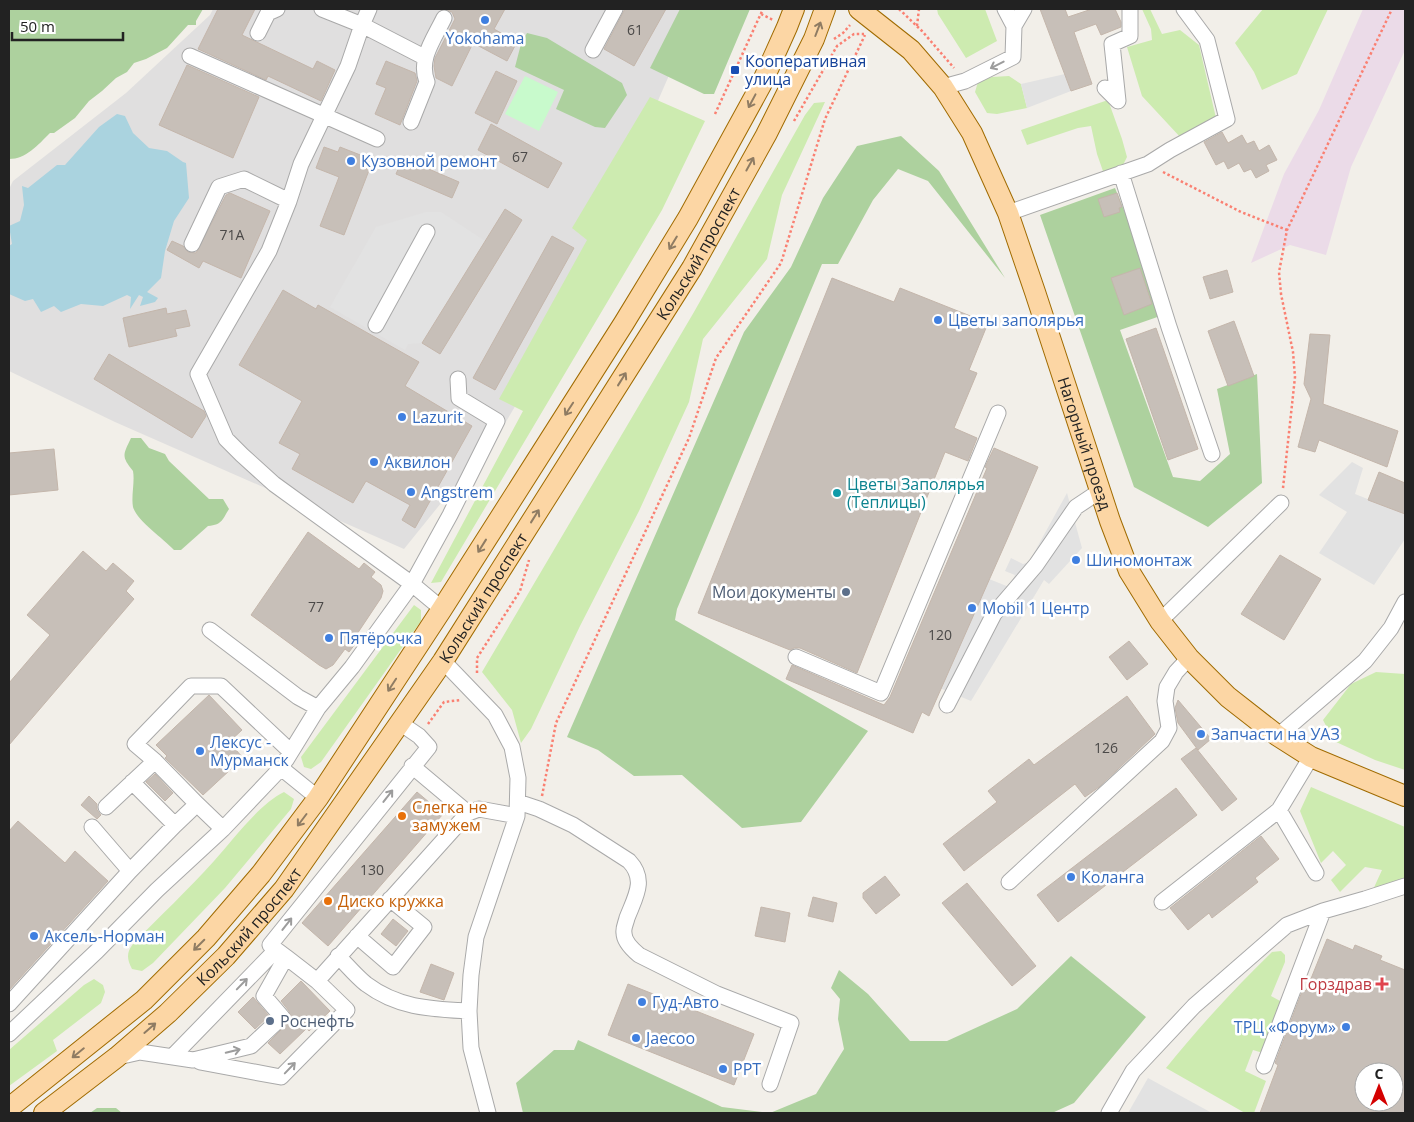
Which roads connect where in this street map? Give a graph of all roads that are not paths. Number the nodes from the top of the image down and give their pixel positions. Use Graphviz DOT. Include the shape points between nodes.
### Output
graph roads {
  1 [pos="277,9"];
  2 [pos="322,9"];
  3 [pos="369,9"];
  4 [pos="615,9"];
  5 [pos="794,9"];
  6 [pos="826,9"];
  7 [pos="1005,9"];
  8 [pos="1024,9"];
  9 [pos="1130,9"];
  10 [pos="1184,9"];
  11 [pos="862,16"];
  12 [pos="444,18"];
  13 [pos="362,25"];
  14 [pos="1014,26"];
  15 [pos="258,33"];
  16 [pos="593,50"];
  17 [pos="190,56"];
  18 [pos="424,57"];
  19 [pos="943,87"];
  20 [pos="1105,88"];
  21 [pos="325,115"];
  22 [pos="411,122"];
  23 [pos="377,140"];
  24 [pos="1121,174"];
  25 [pos="289,200"];
  26 [pos="1008,214"];
  27 [pos="427,232"];
  28 [pos="192,244"];
  29 [pos="376,326"];
  30 [pos="458,379"];
  31 [pos="998,413"];
  32 [pos="1212,454"];
  33 [pos="1100,491"];
  34 [pos="1282,503"];
  35 [pos="412,584"];
  36 [pos="1405,602"];
  37 [pos="442,609"];
  38 [pos="1160,622"];
  39 [pos="210,630"];
  40 [pos="419,644"];
  41 [pos="796,658"];
  42 [pos="1189,658"];
  43 [pos="444,661"];
  44 [pos="947,705"];
  45 [pos="318,708"];
  46 [pos="400,723"];
  47 [pos="1278,736"];
  48 [pos="291,752"];
  49 [pos="1312,757"];
  50 [pos="156,762"];
  51 [pos="412,766"];
  52 [pos="281,768"];
  53 [pos="132,782"];
  54 [pos="1405,796"];
  55 [pos="318,798"];
  56 [pos="196,804"];
  57 [pos="106,807"];
  58 [pos="517,809"];
  59 [pos="1279,810"];
  60 [pos="468,813"];
  61 [pos="175,825"];
  62 [pos="92,827"];
  63 [pos="223,829"];
  64 [pos="130,871"];
  65 [pos="1316,873"];
  66 [pos="1009,882"];
  67 [pos="1405,886"];
  68 [pos="390,899"];
  69 [pos="1162,902"];
  70 [pos="1323,911"];
  71 [pos="249,929"];
  72 [pos="357,936"];
  73 [pos="278,951"];
  74 [pos="338,956"];
  75 [pos="316,980"];
  76 [pos="9,1004"];
  77 [pos="469,1011"];
  78 [pos="9,1034"];
  79 [pos="172,1057"];
  80 [pos="117,1058"];
  81 [pos="193,1060"];
  82 [pos="1264,1066"];
  83 [pos="770,1084"];
  84 [pos="9,1108"];
  85 [pos="44,1113"];
  86 [pos="488,1113"];
  87 [pos="1109,1113"];
  1 -- 15 [label="street" via="268,13"];
  2 -- 13 [label="street"];
  3 -- 13 [label="street"];
  4 -- 16 [label="street"];
  5 -- 37 [label="main road, Кольский проспект, one-way" via="761,85 688,218"];
  43 -- 6 [label="main road, Кольский проспект, one-way" via="692,268 766,136"];
  7 -- 14 [label="street"];
  8 -- 14 [label="street"];
  9 -- 20 [label="street" via="1130,36 1112,44 1118,102"];
  10 -- 24 [label="street" via="1208,40 1227,119 1148,164"];
  11 -- 19 [label="main road, Нагорный проезд" via="911,50"];
  12 -- 18 [label="street"];
  13 -- 18 [label="street"];
  13 -- 21 [label="street" via="348,66"];
  14 -- 19 [label="street, one-way" via="1013,56 965,81"];
  17 -- 21 [label="street"];
  18 -- 22 [label="street" via="427,82"];
  19 -- 26 [label="main road, Нагорный проезд" via="972,133"];
  21 -- 23 [label="street"];
  21 -- 25 [label="street" via="301,164"];
  24 -- 26 [label="street"];
  24 -- 32 [label="street"];
  25 -- 28 [label="street" via="244,179 219,187"];
  25 -- 35 [label="street" via="269,251 198,374 226,439 242,455 274,484"];
  26 -- 33 [label="main road, Нагорный проезд"];
  27 -- 29 [label="street"];
  30 -- 35 [label="street" via="460,398 497,421"];
  31 -- 41 [label="street" via="881,694"];
  33 -- 38 [label="main road, Нагорный проезд" via="1129,570"];
  33 -- 44 [label="street" via="1076,507 1036,565 994,614"];
  34 -- 38 [label="street"];
  35 -- 37 [label="street"];
  35 -- 45 [label="street"];
  36 -- 47 [label="street" via="1391,628 1365,661"];
  37 -- 40 [label="main road, Кольский проспект"];
  38 -- 42 [label="main road, Нагорный проезд"];
  39 -- 45 [label="street" via="298,697"];
  40 -- 43 [label="main road"];
  40 -- 55 [label="main road, Кольский проспект, one-way"];
  42 -- 47 [label="main road, Нагорный проезд" via="1228,697"];
  42 -- 66 [label="street" via="1167,687 1168,728 1162,741"];
  43 -- 46 [label="main road, Кольский проспект"];
  43 -- 58 [label="street" via="495,715 512,747 518,778"];
  45 -- 48 [label="street"];
  46 -- 51 [label="street" via="429,747"];
  46 -- 71 [label="main road, Кольский проспект" via="284,889"];
  47 -- 49 [label="main road, Нагорный проезд"];
  48 -- 50 [label="street" via="221,686 191,686 135,744"];
  48 -- 52 [label="street"];
  49 -- 54 [label="main road, Нагорный проезд"];
  49 -- 59 [label="street"];
  50 -- 53 [label="street"];
  50 -- 56 [label="street"];
  51 -- 60 [label="street"];
  73 -- 51 [label="street, one-way"];
  52 -- 55 [label="street"];
  52 -- 63 [label="street"];
  53 -- 57 [label="street"];
  53 -- 61 [label="street"];
  55 -- 84 [label="main road, Кольский проспект, one-way" via="261,874 206,938 144,1000"];
  56 -- 61 [label="street"];
  56 -- 63 [label="street"];
  58 -- 60 [label="street" via="479,809"];
  58 -- 77 [label="street" via="476,936"];
  58 -- 83 [label="street" via="540,809 573,825 635,868 639,876 638,887 623,935 639,955 717,994 791,1023"];
  59 -- 65 [label="street"];
  59 -- 69 [label="street"];
  60 -- 68 [label="street"];
  61 -- 64 [label="street"];
  62 -- 64 [label="street"];
  63 -- 78 [label="street"];
  64 -- 76 [label="street"];
  67 -- 70 [label="street"];
  68 -- 72 [label="street"];
  68 -- 72 [label="street" via="424,927 393,967"];
  70 -- 82 [label="street"];
  70 -- 87 [label="street" via="1287,925 1194,1006 1133,1071"];
  71 -- 73 [label="street"];
  80 -- 71 [label="main road, Кольский проспект, one-way" via="226,956"];
  72 -- 74 [label="street"];
  73 -- 75 [label="street"];
  79 -- 73 [label="street, one-way"];
  81 -- 73 [label="street, one-way" via="251,1046 282,1017 264,996"];
  74 -- 75 [label="street"];
  74 -- 77 [label="street" via="364,983 398,1003"];
  81 -- 75 [label="street, one-way" via="281,1077 347,1010"];
  77 -- 86 [label="street" via="471,1048"];
  79 -- 80 [label="street" via="140,1052"];
  79 -- 81 [label="street"];
  80 -- 85 [label="main road, Кольский проспект"];
}
